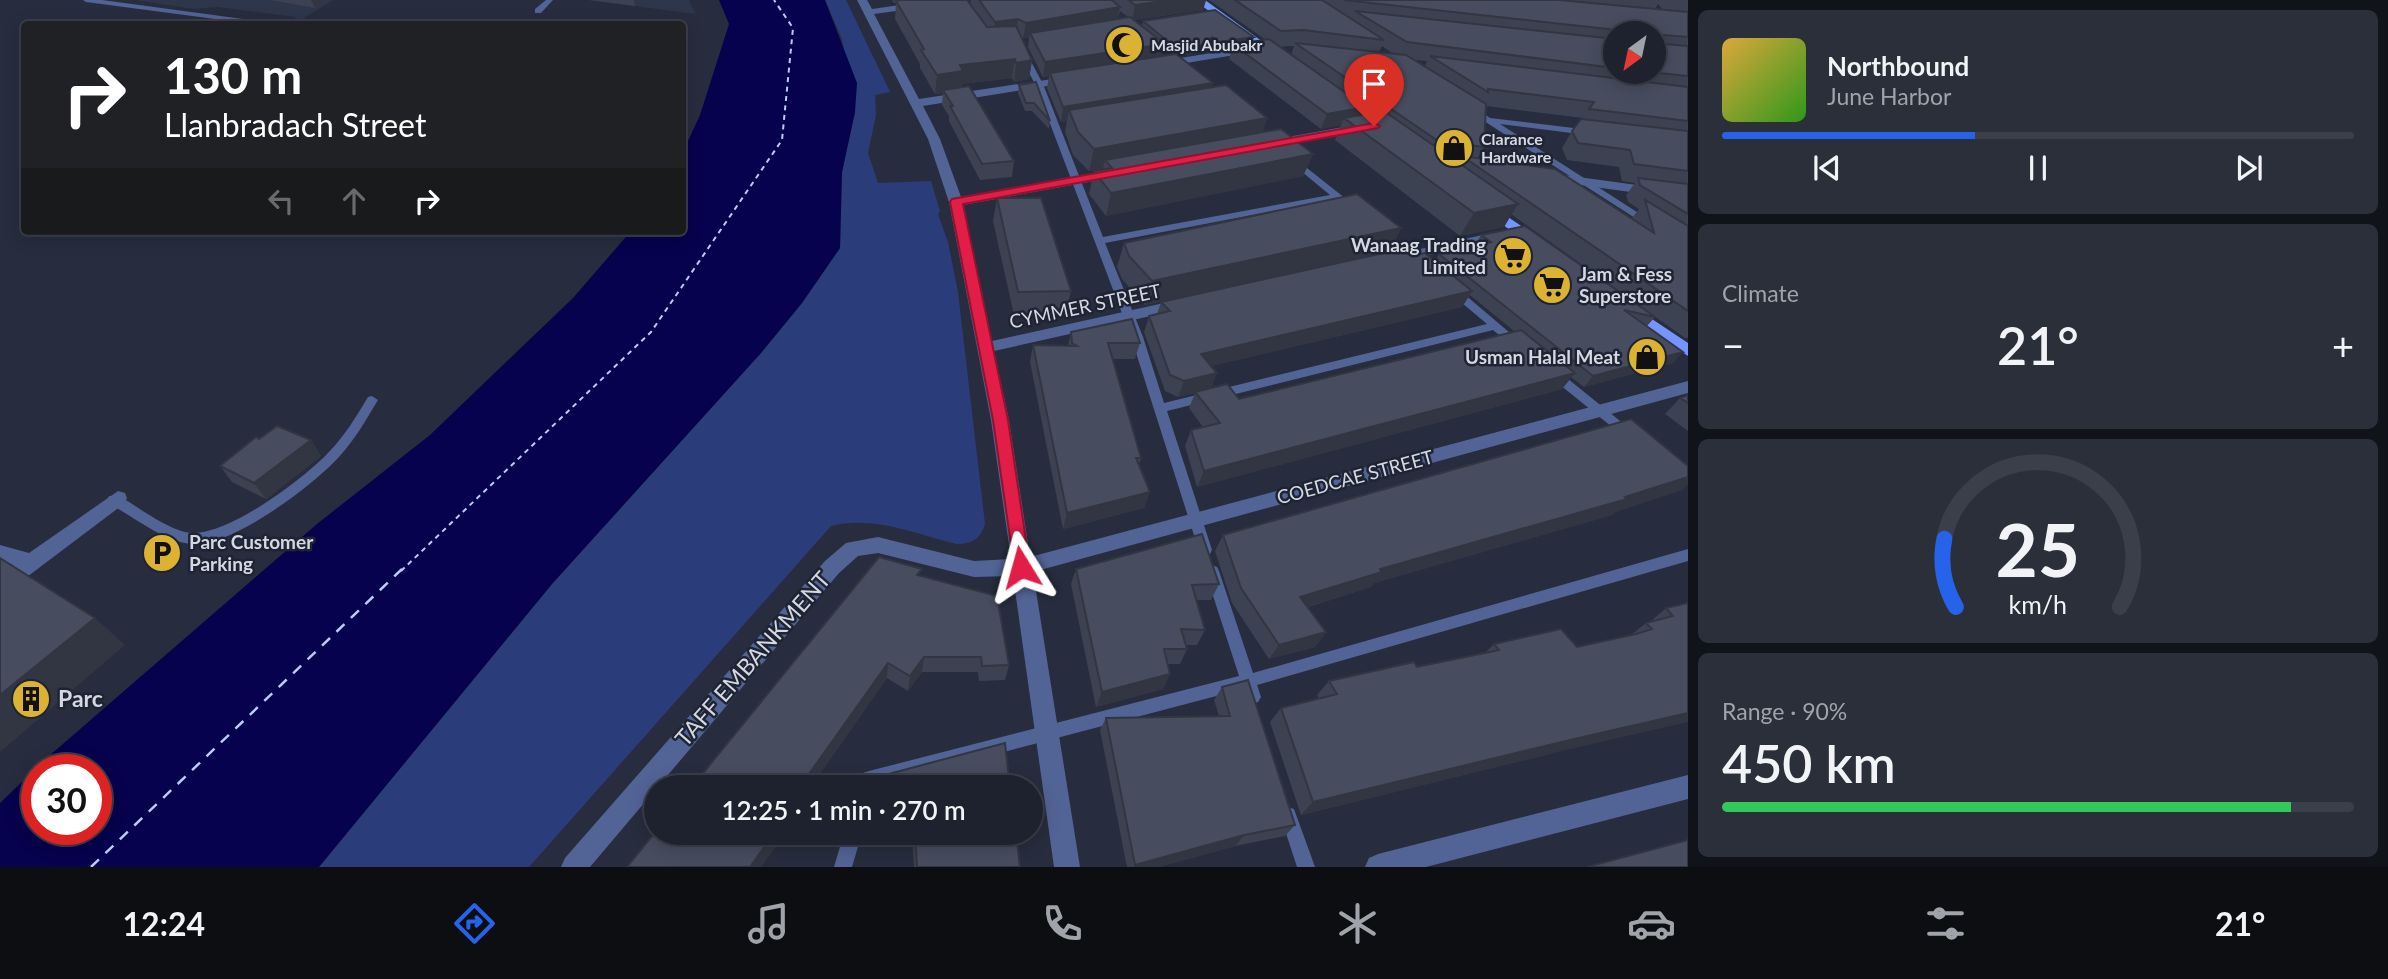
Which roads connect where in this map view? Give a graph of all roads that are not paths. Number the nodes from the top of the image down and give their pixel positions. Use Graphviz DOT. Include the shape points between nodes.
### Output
graph roads {
  1 [pos="86,0"];
  2 [pos="550,0"];
  3 [pos="862,0"];
  4 [pos="1199,0"];
  5 [pos="962,2"];
  6 [pos="538,11"];
  7 [pos="869,12"];
  8 [pos="243,21"];
  9 [pos="1019,47"];
  10 [pos="1277,53"];
  11 [pos="1171,59"];
  12 [pos="1148,67"];
  13 [pos="1189,73"];
  14 [pos="1080,77"];
  15 [pos="1039,84"];
  16 [pos="916,103"];
  17 [pos="1465,105"];
  18 [pos="1486,119"];
  19 [pos="1369,122"];
  20 [pos="1070,126"];
  21 [pos="1056,128"];
  22 [pos="1591,132"];
  23 [pos="1267,142"];
  24 [pos="1129,170"];
  25 [pos="1531,175"];
  26 [pos="1076,180"];
  27 [pos="1586,182"];
  28 [pos="1337,196"];
  29 [pos="1688,196"];
  30 [pos="1478,200"];
  31 [pos="956,202"];
  32 [pos="1358,213"];
  33 [pos="1659,229"];
  34 [pos="1379,230"];
  35 [pos="1519,230"];
  36 [pos="1099,241"];
  37 [pos="1542,246"];
  38 [pos="1416,259"];
  39 [pos="1384,261"];
  40 [pos="1443,281"];
  41 [pos="1196,301"];
  42 [pos="1621,303"];
  43 [pos="1129,316"];
  44 [pos="1495,326"];
  45 [pos="987,347"];
  46 [pos="1524,349"];
  47 [pos="1688,351"];
  48 [pos="1543,365"];
  49 [pos="1688,387"];
  50 [pos="372,400"];
  51 [pos="1161,408"];
  52 [pos="1600,411"];
  53 [pos="1632,437"];
  54 [pos="116,499"];
  55 [pos="1194,520"];
  56 [pos="853,549"];
  57 [pos="0,553"];
  58 [pos="1688,555"];
  59 [pos="31,562"];
  60 [pos="1021,567"];
  61 [pos="0,586"];
  62 [pos="1248,681"];
  63 [pos="1256,707"];
  64 [pos="1048,732"];
  65 [pos="884,775"];
  66 [pos="1688,787"];
  67 [pos="1284,801"];
  68 [pos="849,845"];
  69 [pos="574,867"];
  70 [pos="843,867"];
  71 [pos="1067,867"];
  72 [pos="1306,867"];
  73 [pos="1378,867"];
  1 -- 8 [label="lane"];
  2 -- 6 [label="lane"];
  3 -- 7 [label="street"];
  4 -- 10 [label="main road" via="1209,13"];
  5 -- 7 [label="street"];
  7 -- 16 [label="street"];
  9 -- 15 [label="lane"];
  10 -- 11 [label="street"];
  11 -- 12 [label="street"];
  11 -- 13 [label="lane"];
  14 -- 15 [label="street"];
  15 -- 16 [label="street"];
  15 -- 21 [label="lane"];
  16 -- 31 [label="street"];
  17 -- 18 [label="lane"];
  18 -- 22 [label="lane"];
  18 -- 27 [label="lane"];
  19 -- 23 [label="street"];
  20 -- 21 [label="lane"];
  21 -- 26 [label="lane"];
  23 -- 28 [label="lane"];
  24 -- 26 [label="street"];
  25 -- 27 [label="street"];
  26 -- 31 [label="street"];
  26 -- 36 [label="lane"];
  27 -- 29 [label="street"];
  27 -- 33 [label="lane"];
  28 -- 32 [label="lane"];
  28 -- 36 [label="lane"];
  30 -- 35 [label="main road"];
  31 -- 45 [label="street"];
  34 -- 38 [label="lane"];
  35 -- 37 [label="main road"];
  35 -- 38 [label="street"];
  36 -- 43 [label="lane"];
  38 -- 39 [label="street"];
  40 -- 44 [label="lane"];
  41 -- 43 [label="street, CYMMER STREET"];
  42 -- 47 [label="main road"];
  43 -- 45 [label="street, CYMMER STREET"];
  43 -- 51 [label="lane"];
  44 -- 46 [label="lane"];
  44 -- 51 [label="lane"];
  45 -- 60 [label="street"];
  48 -- 52 [label="lane"];
  49 -- 52 [label="street, COEDCAE STREET"];
  50 -- 54 [label="lane" via="330,459 227,531 194,539 153,524"];
  51 -- 55 [label="lane"];
  52 -- 53 [label="lane"];
  52 -- 55 [label="street, COEDCAE STREET"];
  54 -- 59 [label="street"];
  55 -- 60 [label="street, COEDCAE STREET"];
  55 -- 62 [label="lane"];
  56 -- 60 [label="street, COEDCAE STREET" via="878,545 974,569"];
  56 -- 69 [label="street, TAFF EMBANKMENT" via="832,567"];
  57 -- 59 [label="street"];
  58 -- 62 [label="lane"];
  59 -- 61 [label="street"];
  60 -- 64 [label="street"];
  62 -- 63 [label="lane"];
  62 -- 64 [label="lane"];
  64 -- 65 [label="lane"];
  64 -- 71 [label="street"];
  66 -- 73 [label="street"];
  67 -- 72 [label="lane"];
  68 -- 70 [label="lane"];
}
